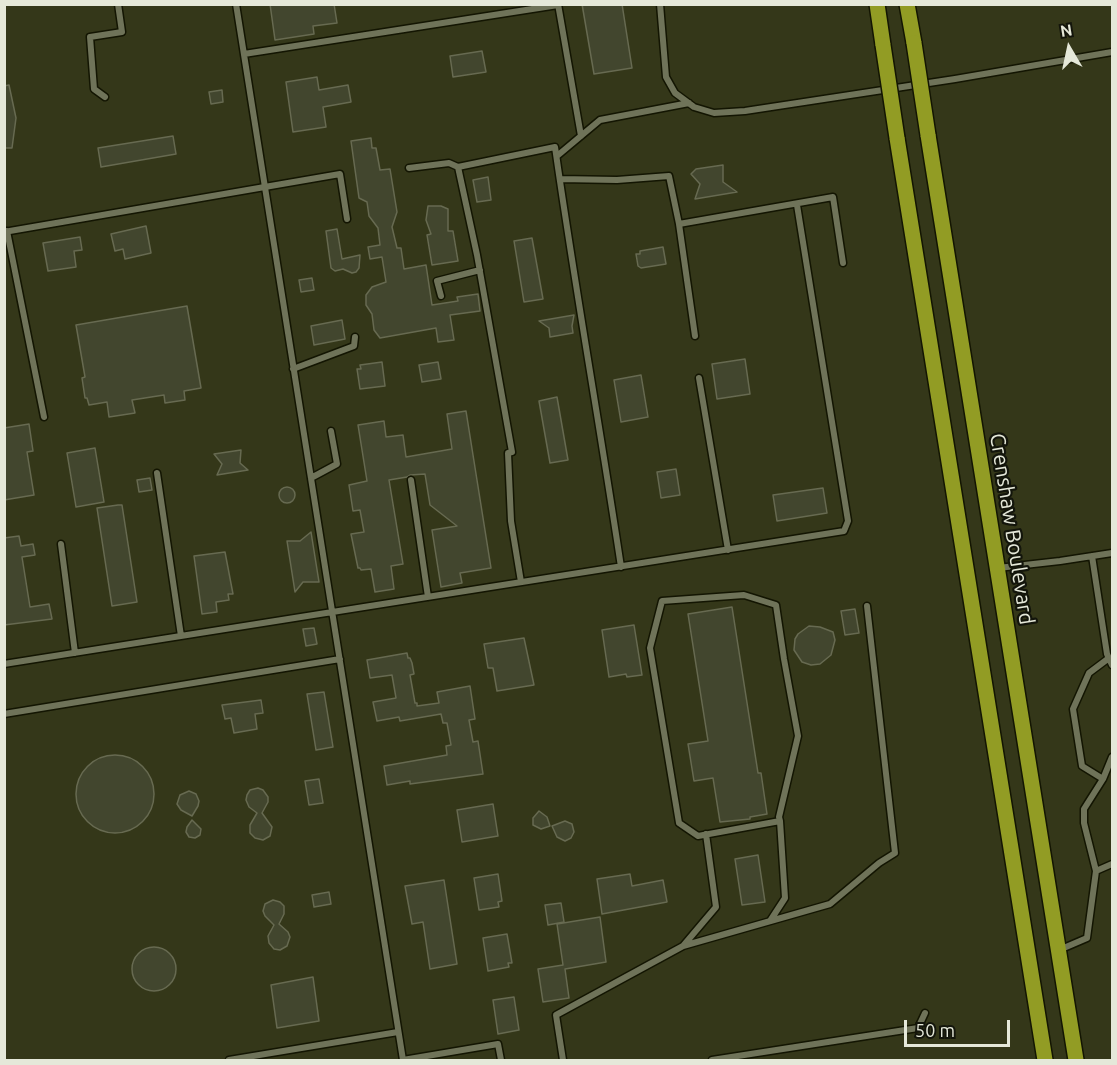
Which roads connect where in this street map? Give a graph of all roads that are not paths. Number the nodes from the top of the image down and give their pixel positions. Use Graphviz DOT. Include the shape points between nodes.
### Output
graph roads {
  1 [pos="118,4"];
  2 [pos="236,4"];
  3 [pos="660,4"];
  4 [pos="877,4"];
  5 [pos="908,4"];
  6 [pos="558,5"];
  7 [pos="1113,52"];
  8 [pos="244,54"];
  9 [pos="105,97"];
  10 [pos="689,103"];
  11 [pos="581,136"];
  12 [pos="556,156"];
  13 [pos="459,167"];
  14 [pos="409,168"];
  15 [pos="560,179"];
  16 [pos="265,188"];
  17 [pos="797,205"];
  18 [pos="346,219"];
  19 [pos="679,224"];
  20 [pos="6,231"];
  21 [pos="843,263"];
  22 [pos="480,270"];
  23 [pos="441,296"];
  24 [pos="695,336"];
  25 [pos="355,337"];
  26 [pos="294,369"];
  27 [pos="699,378"];
  28 [pos="44,417"];
  29 [pos="332,431"];
  30 [pos="157,473"];
  31 [pos="311,478"];
  32 [pos="411,480"];
  33 [pos="62,544"];
  34 [pos="728,550"];
  35 [pos="1113,552"];
  36 [pos="1092,556"];
  37 [pos="621,567"];
  38 [pos="997,568"];
  39 [pos="521,582"];
  40 [pos="428,597"];
  41 [pos="867,606"];
  42 [pos="332,612"];
  43 [pos="181,636"];
  44 [pos="75,653"];
  45 [pos="340,659"];
  46 [pos="1111,662"];
  47 [pos="4,664"];
  48 [pos="4,714"];
  49 [pos="1113,757"];
  50 [pos="1103,779"];
  51 [pos="780,821"];
  52 [pos="706,834"];
  53 [pos="1113,864"];
  54 [pos="1095,871"];
  55 [pos="770,921"];
  56 [pos="683,946"];
  57 [pos="1059,950"];
  58 [pos="925,1013"];
  59 [pos="398,1032"];
  60 [pos="229,1060"];
  61 [pos="403,1060"];
  62 [pos="501,1060"];
  63 [pos="563,1060"];
  64 [pos="712,1060"];
  65 [pos="1045,1060"];
  66 [pos="1076,1060"];
  1 -- 9 [label="lane" via="122,32 90,37 94,89"];
  2 -- 8 [label="lane"];
  3 -- 10 [label="lane" via="666,77 675,93"];
  4 -- 65 [label="main road, bridge"];
  5 -- 38 [label="main road, Crenshaw Boulevard, bridge"];
  6 -- 8 [label="lane"];
  6 -- 11 [label="lane"];
  7 -- 10 [label="lane" via="746,111 714,113"];
  8 -- 16 [label="lane"];
  10 -- 11 [label="lane" via="600,120"];
  11 -- 12 [label="lane"];
  12 -- 13 [label="lane" via="555,147"];
  12 -- 15 [label="lane"];
  13 -- 14 [label="lane" via="449,163"];
  13 -- 22 [label="lane"];
  15 -- 19 [label="lane" via="669,176"];
  15 -- 37 [label="lane"];
  16 -- 18 [label="lane" via="340,174"];
  16 -- 20 [label="lane"];
  16 -- 26 [label="lane"];
  17 -- 19 [label="lane"];
  17 -- 21 [label="lane" via="833,197"];
  17 -- 34 [label="lane" via="847,526 844,531"];
  19 -- 24 [label="lane"];
  20 -- 28 [label="lane"];
  22 -- 23 [label="lane" via="437,281"];
  22 -- 39 [label="lane" via="512,452 508,453 511,521"];
  25 -- 26 [label="lane" via="354,346"];
  26 -- 31 [label="lane"];
  27 -- 34 [label="lane"];
  29 -- 31 [label="lane" via="338,464"];
  30 -- 43 [label="lane"];
  31 -- 42 [label="lane"];
  32 -- 40 [label="lane"];
  33 -- 44 [label="lane"];
  34 -- 37 [label="lane"];
  35 -- 36 [label="lane"];
  36 -- 38 [label="lane"];
  36 -- 46 [label="lane"];
  37 -- 39 [label="lane"];
  38 -- 57 [label="main road, Crenshaw Boulevard"];
  39 -- 40 [label="lane"];
  40 -- 42 [label="lane"];
  41 -- 55 [label="lane" via="895,853 830,904"];
  42 -- 43 [label="lane"];
  42 -- 45 [label="lane"];
  43 -- 44 [label="lane"];
  44 -- 47 [label="lane"];
  45 -- 48 [label="lane"];
  45 -- 59 [label="lane"];
  46 -- 50 [label="lane" via="1089,673 1073,709 1082,766"];
  49 -- 50 [label="lane"];
  50 -- 54 [label="lane" via="1084,809"];
  51 -- 52 [label="lane"];
  51 -- 52 [label="lane" via="798,736 776,605 744,595 662,602 650,648 679,823 698,836"];
  51 -- 55 [label="lane" via="785,898"];
  52 -- 56 [label="lane" via="716,907"];
  53 -- 54 [label="lane"];
  54 -- 57 [label="lane" via="1087,938"];
  55 -- 56 [label="lane"];
  56 -- 63 [label="lane" via="556,1015"];
  57 -- 66 [label="main road, Crenshaw Boulevard"];
  58 -- 64 [label="lane" via="918,1028"];
  59 -- 60 [label="lane"];
  59 -- 61 [label="lane"];
  61 -- 62 [label="lane" via="498,1044"];
}
